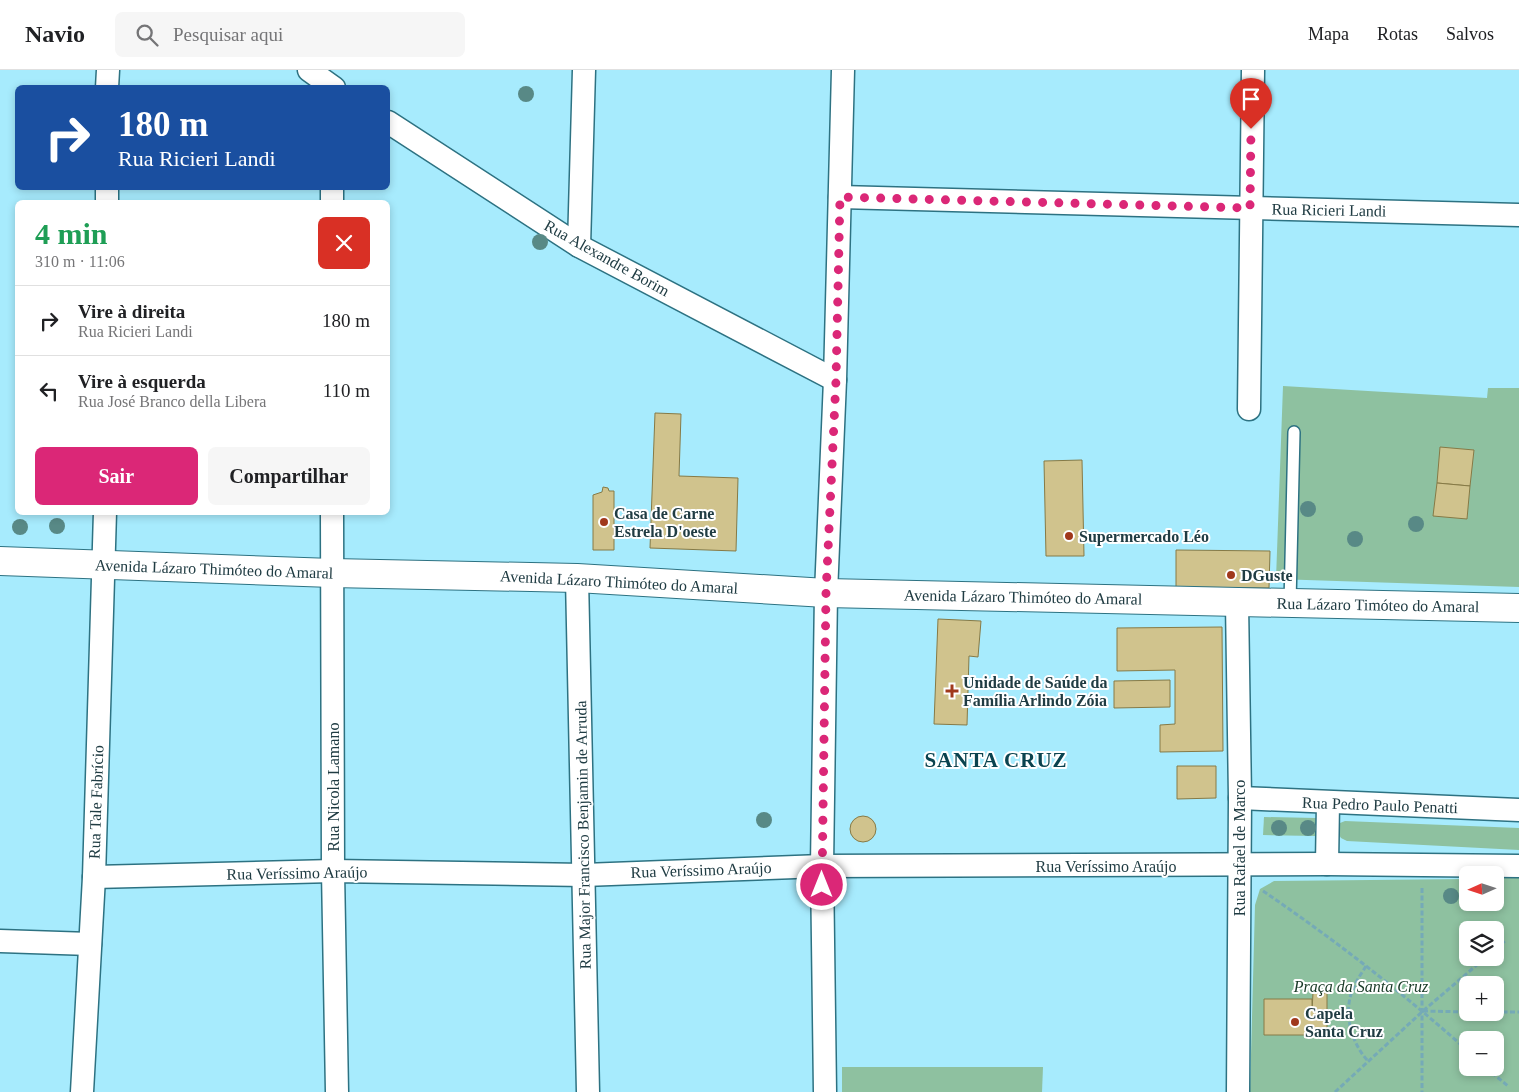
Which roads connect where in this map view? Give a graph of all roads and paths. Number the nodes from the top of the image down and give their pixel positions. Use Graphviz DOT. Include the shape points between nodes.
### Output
graph roads {
  1 [pos="108,70"];
  2 [pos="309,70"];
  3 [pos="584,70"];
  4 [pos="843,70"];
  5 [pos="1252,70"];
  6 [pos="107,85"];
  7 [pos="329,85"];
  8 [pos="390,123"];
  9 [pos="840,197"];
  10 [pos="1250,208"];
  11 [pos="1519,215"];
  12 [pos="579,246"];
  13 [pos="836,380"];
  14 [pos="1249,409"];
  15 [pos="1294,432"];
  16 [pos="105,515"];
  17 [pos="332,515"];
  18 [pos="0,562"];
  19 [pos="104,565"];
  20 [pos="332,573"];
  21 [pos="577,578"];
  22 [pos="826,593"];
  23 [pos="1237,603"];
  24 [pos="1290,603"];
  25 [pos="1519,608"];
  26 [pos="1240,798"];
  27 [pos="1328,803"];
  28 [pos="1519,810"];
  29 [pos="1327,864"];
  30 [pos="822,866"];
  31 [pos="1240,866"];
  32 [pos="1519,866"];
  33 [pos="334,872"];
  34 [pos="584,874"];
  35 [pos="94,877"];
  36 [pos="1422,879"];
  37 [pos="1260,889"];
  38 [pos="0,941"];
  39 [pos="90,944"];
  40 [pos="1366,966"];
  41 [pos="1476,966"];
  42 [pos="1423,1011"];
  43 [pos="1459,1012"];
  44 [pos="1504,1012"];
  45 [pos="1519,1012"];
  46 [pos="1459,1043"];
  47 [pos="1368,1061"];
  48 [pos="1496,1076"];
  49 [pos="1508,1086"];
  50 [pos="82,1092"];
  51 [pos="337,1092"];
  52 [pos="588,1092"];
  53 [pos="825,1092"];
  54 [pos="1238,1092"];
  55 [pos="1335,1092"];
  56 [pos="1422,1092"];
  1 -- 6 [label="street"];
  2 -- 7 [label="street"];
  3 -- 12 [label="street"];
  4 -- 9 [label="street"];
  5 -- 10 [label="street"];
  8 -- 12 [label="street, Rua Alexandre Borim"];
  9 -- 10 [label="street, Rua Ricieri Landi"];
  9 -- 13 [label="street"];
  10 -- 11 [label="street, Rua Ricieri Landi"];
  10 -- 14 [label="street"];
  12 -- 13 [label="street, Rua Alexandre Borim"];
  13 -- 22 [label="street"];
  15 -- 24 [label="lane"];
  16 -- 19 [label="street, Rua Tale Fabrício"];
  17 -- 20 [label="street, Rua Nicola Lamano"];
  18 -- 19 [label="main road, Avenida Lázaro Thimóteo do Amaral"];
  19 -- 20 [label="main road, Avenida Lázaro Thimóteo do Amaral"];
  19 -- 35 [label="street, Rua Tale Fabrício"];
  20 -- 21 [label="main road, Avenida Lázaro Thimóteo do Amaral"];
  20 -- 33 [label="street, Rua Nicola Lamano"];
  21 -- 22 [label="main road, Avenida Lázaro Thimóteo do Amaral"];
  21 -- 34 [label="street, Rua Major Francisco Benjamin de Arruda"];
  22 -- 23 [label="main road, Avenida Lázaro Thimóteo do Amaral"];
  22 -- 30 [label="street"];
  23 -- 24 [label="main road, Rua Lázaro Timóteo do Amaral"];
  23 -- 26 [label="street, Rua Rafael de Marco"];
  24 -- 25 [label="main road, Rua Lázaro Timóteo do Amaral"];
  26 -- 27 [label="street, Rua Pedro Paulo Penatti"];
  26 -- 31 [label="street, Rua Rafael de Marco"];
  27 -- 28 [label="street, Rua Pedro Paulo Penatti"];
  27 -- 29 [label="street"];
  29 -- 31 [label="street, Rua Veríssimo Araújo"];
  29 -- 32 [label="street, Rua Veríssimo Araújo"];
  30 -- 31 [label="street, Rua Veríssimo Araújo"];
  30 -- 34 [label="street, Rua Veríssimo Araújo"];
  30 -- 53 [label="street"];
  31 -- 54 [label="street, Rua Rafael de Marco"];
  33 -- 34 [label="street, Rua Veríssimo Araújo"];
  33 -- 35 [label="street, Rua Veríssimo Araújo"];
  33 -- 51 [label="street, Rua Nicola Lamano"];
  34 -- 52 [label="street, Rua Major Francisco Benjamin de Arruda"];
  35 -- 39 [label="street, Rua Tale Fabrício"];
  36 -- 42 [label="path"];
  37 -- 40 [label="path" via="1325,933"];
  38 -- 39 [label="street"];
  39 -- 50 [label="street, Rua Tale Fabrício"];
  40 -- 42 [label="path"];
  40 -- 47 [label="path" via="1348,1004 1354,1040"];
  41 -- 42 [label="path"];
  42 -- 43 [label="path"];
  42 -- 46 [label="path"];
  42 -- 47 [label="path"];
  42 -- 56 [label="path"];
  44 -- 45 [label="path"];
  47 -- 55 [label="path"];
  48 -- 49 [label="path"];
}
